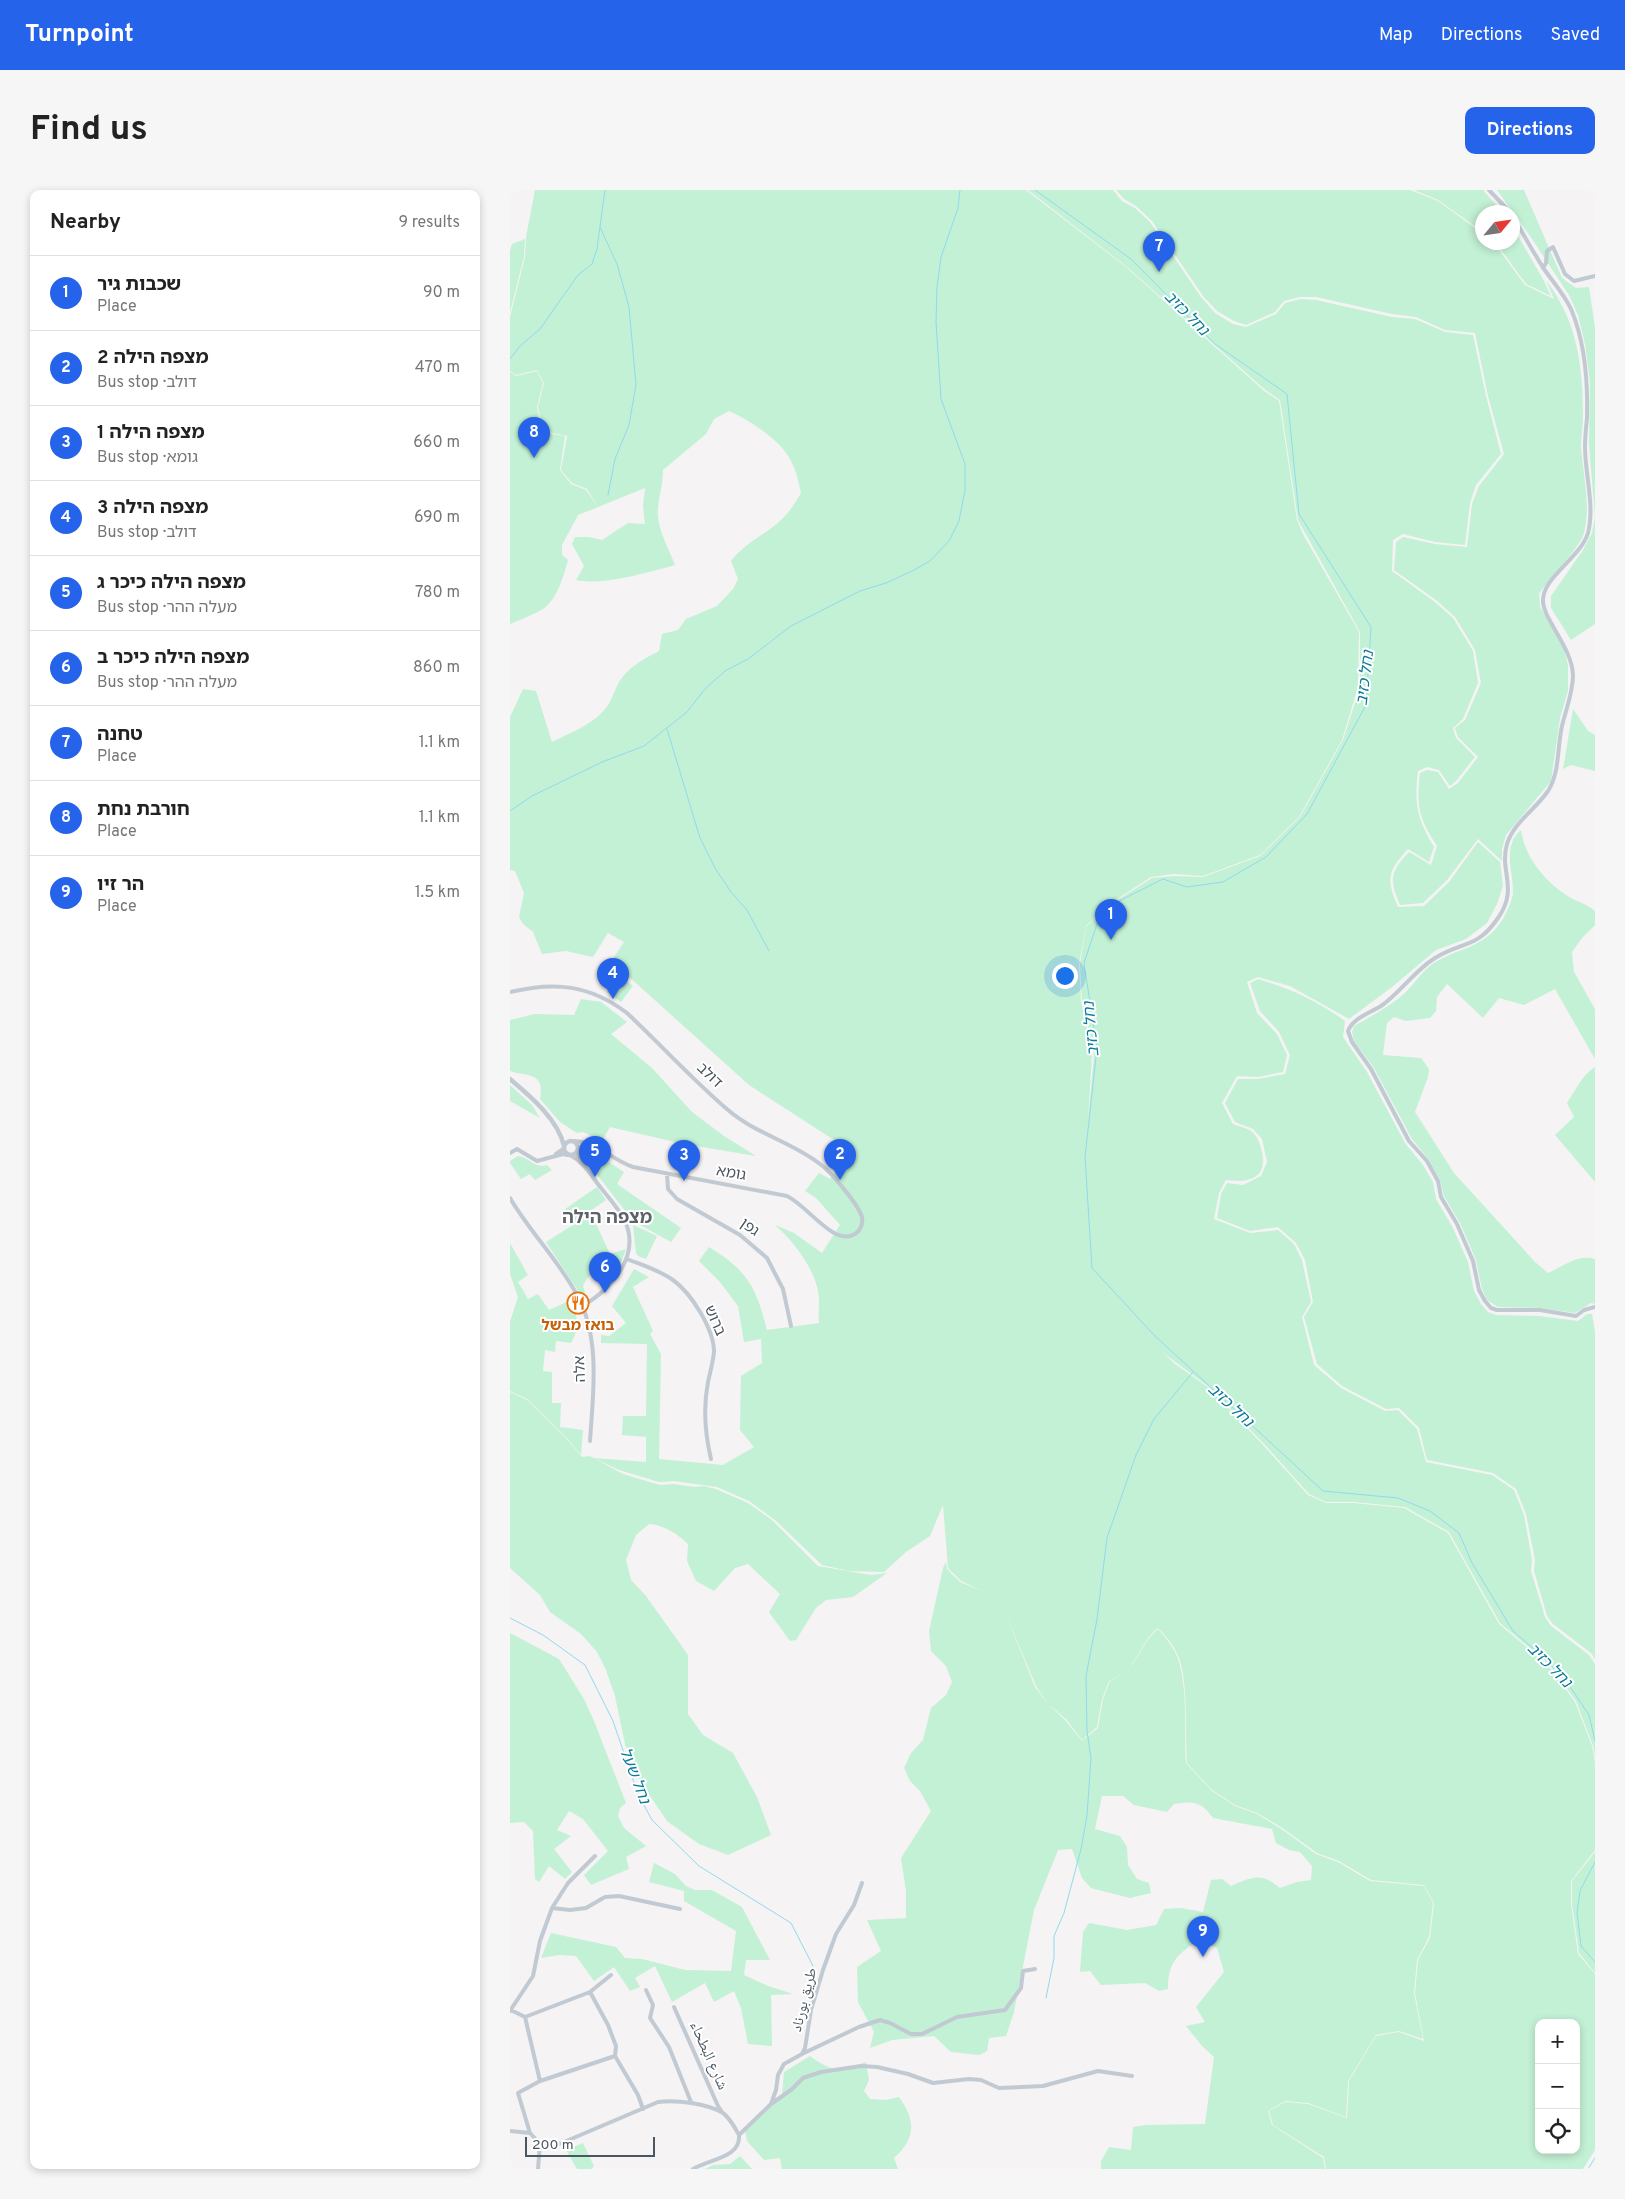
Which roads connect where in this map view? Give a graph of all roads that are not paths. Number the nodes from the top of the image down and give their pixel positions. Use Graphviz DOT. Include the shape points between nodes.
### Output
graph roads {
  1 [pos="1489,190"];
  2 [pos="1503,205"];
  3 [pos="1520,228"];
  4 [pos="1543,268"];
  5 [pos="1595,276"];
  6 [pos="510,992"];
  7 [pos="510,1079"];
  8 [pos="557,1129"];
  9 [pos="571,1141"];
  10 [pos="590,1143"];
  11 [pos="564,1147"];
  12 [pos="577,1150"];
  13 [pos="510,1153"];
  14 [pos="569,1155"];
  15 [pos="552,1157"];
  16 [pos="582,1164"];
  17 [pos="667,1174"];
  18 [pos="510,1198"];
  19 [pos="859,1231"];
  20 [pos="627,1259"];
  21 [pos="582,1306"];
  22 [pos="1595,1307"];
  23 [pos="791,1326"];
  24 [pos="590,1441"];
  25 [pos="711,1459"];
  26 [pos="596,1856"];
  27 [pos="862,1883"];
  28 [pos="552,1908"];
  29 [pos="680,1909"];
  30 [pos="1035,1969"];
  31 [pos="611,1976"];
  32 [pos="646,1990"];
  33 [pos="590,1992"];
  34 [pos="674,2007"];
  35 [pos="510,2011"];
  36 [pos="525,2017"];
  37 [pos="802,2054"];
  38 [pos="615,2056"];
  39 [pos="1132,2076"];
  40 [pos="540,2081"];
  41 [pos="690,2102"];
  42 [pos="771,2104"];
  43 [pos="642,2109"];
  44 [pos="723,2113"];
  45 [pos="510,2131"];
  46 [pos="530,2133"];
  47 [pos="739,2135"];
  48 [pos="540,2144"];
  49 [pos="538,2169"];
  50 [pos="693,2169"];
  1 -- 2 [label="street"];
  3 -- 4 [label="street"];
  4 -- 5 [label="street" via="1547,251 1553,247 1565,274 1574,281"];
  4 -- 22 [label="street" via="1570,309 1584,361 1590,515 1585,541 1550,581 1543,599 1568,654 1573,675 1554,778 1539,803 1518,823 1507,843 1508,898 1488,932 1426,964 1403,989 1352,1024 1348,1031 1409,1141 1438,1181 1441,1197 1473,1261 1479,1290 1491,1308 1540,1310 1576,1316"];
  6 -- 19 [label="street, דולב" via="560,986 586,990 608,999 627,1013 737,1118 821,1165 858,1209 862,1220"];
  7 -- 8 [label="street"];
  8 -- 9 [label="street"];
  8 -- 11 [label="street"];
  9 -- 10 [label="street"];
  9 -- 11 [label="street"];
  9 -- 12 [label="street"];
  10 -- 12 [label="street" via="584,1143"];
  10 -- 17 [label="street, גומא" via="626,1164"];
  11 -- 14 [label="street"];
  11 -- 15 [label="street"];
  12 -- 14 [label="street"];
  12 -- 16 [label="street"];
  13 -- 15 [label="street" via="517,1149 538,1162"];
  14 -- 15 [label="street"];
  14 -- 16 [label="street"];
  16 -- 20 [label="street" via="624,1219 629,1237"];
  17 -- 19 [label="street, גומא" via="780,1194 804,1206 835,1235 845,1238"];
  17 -- 23 [label="street, גפן" via="668,1189 677,1199 740,1235 767,1258 783,1288"];
  18 -- 21 [label="street, אלה"];
  20 -- 21 [label="street" via="614,1280"];
  20 -- 25 [label="street, ברוש" via="666,1276 678,1285 707,1326 714,1352 705,1412"];
  21 -- 24 [label="street, אלה" via="593,1364"];
  26 -- 28 [label="street" via="568,1883"];
  27 -- 37 [label="street, طريق بورناد" via="854,1905 836,1934 823,1970"];
  28 -- 29 [label="street" via="586,1908 605,1897 619,1896"];
  28 -- 35 [label="street" via="540,1941 533,1976"];
  30 -- 37 [label="street" via="1023,1971 1021,1988 1005,2010 957,2017 922,2034 911,2034 880,2020"];
  31 -- 33 [label="street"];
  32 -- 41 [label="street" via="653,2005 650,2018 668,2047"];
  33 -- 36 [label="street"];
  33 -- 38 [label="street" via="608,2025 616,2046"];
  34 -- 44 [label="street, شارع البطحاء"];
  35 -- 36 [label="street"];
  36 -- 40 [label="street"];
  37 -- 42 [label="street, طريق بورناد" via="784,2064 778,2074"];
  38 -- 40 [label="street"];
  38 -- 43 [label="street" via="638,2095"];
  39 -- 42 [label="street" via="1098,2071 1043,2086 999,2088 969,2079 933,2084 908,2074 861,2066 803,2078"];
  40 -- 46 [label="street" via="518,2093"];
  41 -- 43 [label="street" via="658,2102"];
  41 -- 44 [label="street"];
  42 -- 47 [label="street"];
  43 -- 48 [label="street" via="557,2145"];
  44 -- 47 [label="street, شارع البطحاء"];
  45 -- 46 [label="street"];
  46 -- 48 [label="street"];
  47 -- 50 [label="street" via="739,2144 731,2153"];
  48 -- 49 [label="street"];
}
